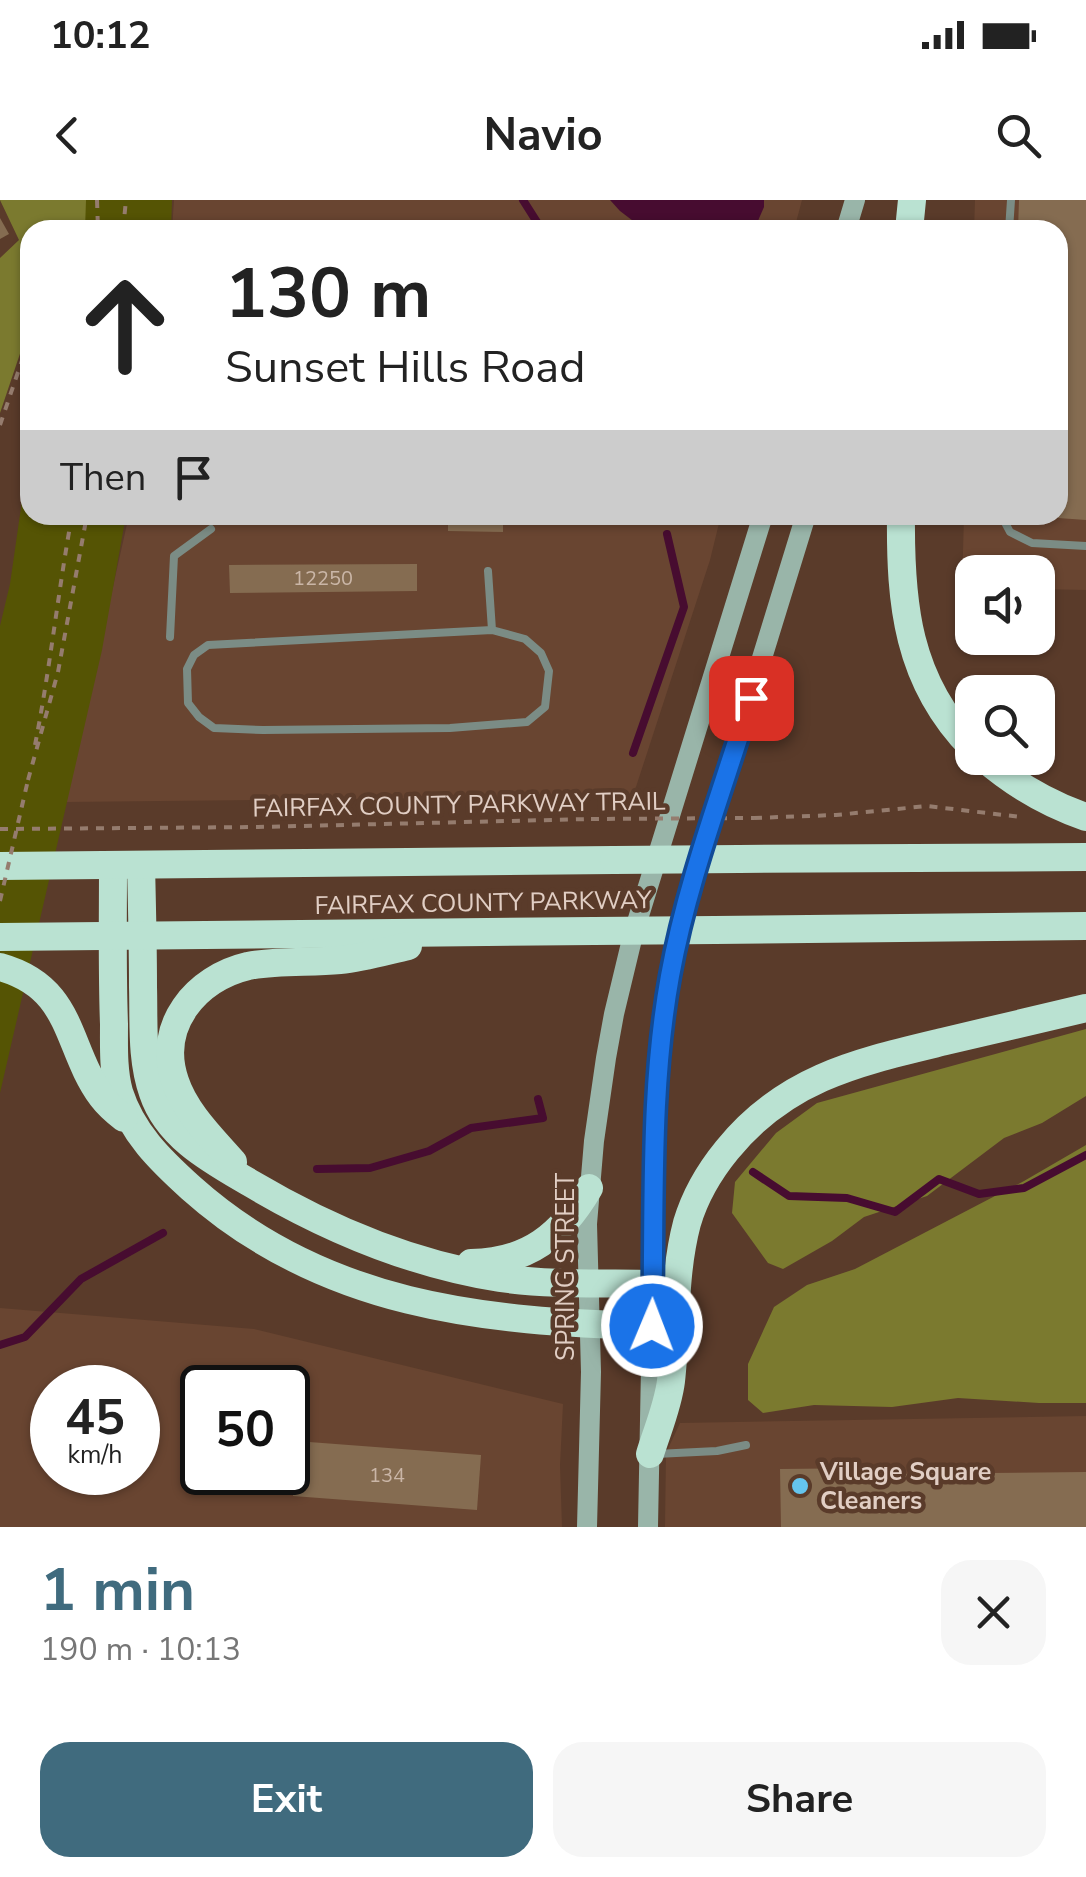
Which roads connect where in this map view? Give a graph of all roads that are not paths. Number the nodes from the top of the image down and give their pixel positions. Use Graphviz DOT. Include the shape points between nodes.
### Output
graph roads {
  1 [pos="760,525"];
  2 [pos="803,525"];
  3 [pos="901,525"];
  4 [pos="1006,525"];
  5 [pos="210,529"];
  6 [pos="1086,546"];
  7 [pos="488,571"];
  8 [pos="492,630"];
  9 [pos="170,637"];
  10 [pos="955,726"];
  11 [pos="1007,775"];
  12 [pos="1086,817"];
  13 [pos="1086,858"];
  14 [pos="127,865"];
  15 [pos="0,866"];
  16 [pos="1086,926"];
  17 [pos="466,933"];
  18 [pos="0,937"];
  19 [pos="113,937"];
  20 [pos="142,937"];
  21 [pos="0,967"];
  22 [pos="1086,1008"];
  23 [pos="136,1128"];
  24 [pos="254,1185"];
  25 [pos="589,1188"];
  26 [pos="436,1263"];
  27 [pos="587,1283"];
  28 [pos="653,1284"];
  29 [pos="589,1325"];
  30 [pos="652,1326"];
  31 [pos="746,1445"];
  32 [pos="650,1454"];
  33 [pos="587,1527"];
  34 [pos="648,1527"];
  1 -- 25 [label="main road, SPRING STREET" via="614,1014"];
  2 -- 28 [label="main road" via="669,978 658,1060"];
  3 -- 10 [label="highway" via="910,636 928,684"];
  4 -- 6 [label="lane" via="1032,543"];
  5 -- 9 [label="lane" via="174,556"];
  7 -- 8 [label="lane"];
  8 -- 8 [label="lane" via="525,639 549,671 545,708 527,722 214,728 188,703 187,669 208,645"];
  11 -- 12 [label="highway"];
  13 -- 14 [label="highway, FAIRFAX COUNTY PARKWAY, bridge"];
  14 -- 15 [label="highway, FAIRFAX COUNTY PARKWAY"];
  14 -- 19 [label="highway"];
  14 -- 20 [label="highway"];
  16 -- 17 [label="highway, FAIRFAX COUNTY PARKWAY, bridge"];
  17 -- 20 [label="highway, FAIRFAX COUNTY PARKWAY"];
  17 -- 24 [label="highway" via="344,960 245,967 192,996 173,1032 175,1081 192,1112"];
  18 -- 19 [label="highway, FAIRFAX COUNTY PARKWAY"];
  19 -- 20 [label="highway, FAIRFAX COUNTY PARKWAY"];
  19 -- 23 [label="highway" via="117,1083"];
  20 -- 24 [label="highway" via="145,1060 161,1112 205,1155"];
  21 -- 23 [label="highway" via="50,996 103,1098"];
  22 -- 32 [label="highway" via="855,1063 786,1095 747,1127 715,1166 688,1222 670,1384"];
  23 -- 29 [label="highway" via="203,1198 301,1262 439,1308"];
  24 -- 26 [label="highway" via="334,1228"];
  25 -- 26 [label="highway" via="560,1228 524,1254"];
  25 -- 27 [label="main road, SPRING STREET"];
  26 -- 27 [label="highway" via="501,1278"];
  27 -- 28 [label="highway"];
  27 -- 29 [label="main road, SPRING STREET"];
  28 -- 30 [label="main road"];
  29 -- 30 [label="highway"];
  29 -- 33 [label="main road, SPRING STREET"];
  30 -- 32 [label="main road"];
  31 -- 32 [label="lane"];
  32 -- 34 [label="main road"];
}
